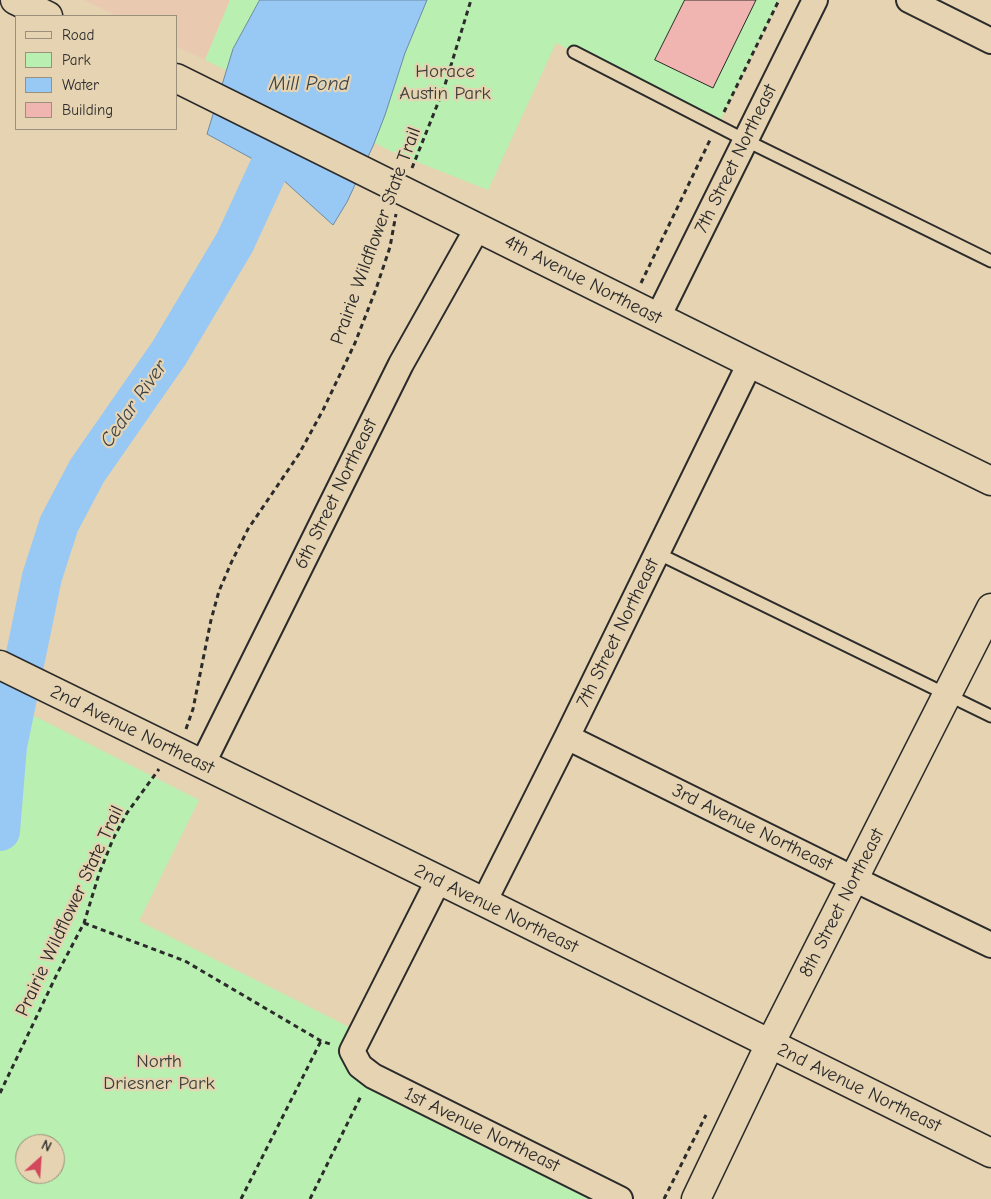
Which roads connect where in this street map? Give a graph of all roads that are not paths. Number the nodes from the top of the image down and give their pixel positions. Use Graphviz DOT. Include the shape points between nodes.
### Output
graph roads {
  1 [pos="15,0"];
  2 [pos="815,0"];
  3 [pos="909,0"];
  4 [pos="46,15"];
  5 [pos="991,41"];
  6 [pos="574,52"];
  7 [pos="178,79"];
  8 [pos="745,140"];
  9 [pos="478,227"];
  10 [pos="991,261"];
  11 [pos="658,317"];
  12 [pos="750,363"];
  13 [pos="991,481"];
  14 [pos="657,553"];
  15 [pos="991,608"];
  16 [pos="0,665"];
  17 [pos="947,694"];
  18 [pos="991,716"];
  19 [pos="567,737"];
  20 [pos="202,765"];
  21 [pos="854,879"];
  22 [pos="438,881"];
  23 [pos="484,902"];
  24 [pos="991,945"];
  25 [pos="770,1044"];
  26 [pos="991,1153"];
  27 [pos="620,1199"];
  28 [pos="696,1199"];
  1 -- 4 [label="street"];
  2 -- 8 [label="street, 7th Street Northeast"];
  3 -- 5 [label="street"];
  6 -- 8 [label="lane"];
  7 -- 9 [label="street, 4th Avenue Northeast"];
  8 -- 10 [label="lane"];
  8 -- 11 [label="street, 7th Street Northeast"];
  9 -- 11 [label="street, 4th Avenue Northeast"];
  9 -- 20 [label="street, 6th Street Northeast" via="401,364"];
  11 -- 12 [label="street, 4th Avenue Northeast"];
  12 -- 13 [label="street, 4th Avenue Northeast"];
  12 -- 14 [label="street, 7th Street Northeast"];
  14 -- 17 [label="lane"];
  14 -- 19 [label="street, 7th Street Northeast"];
  15 -- 17 [label="street, 8th Street Northeast"];
  16 -- 20 [label="street, 2nd Avenue Northeast"];
  17 -- 18 [label="lane"];
  17 -- 21 [label="street, 8th Street Northeast"];
  19 -- 21 [label="street, 3rd Avenue Northeast"];
  19 -- 23 [label="street, 7th Street Northeast"];
  20 -- 22 [label="street, 2nd Avenue Northeast"];
  21 -- 24 [label="street, 3rd Avenue Northeast"];
  21 -- 25 [label="street, 8th Street Northeast"];
  22 -- 23 [label="street, 2nd Avenue Northeast"];
  22 -- 27 [label="street, 1st Avenue Northeast" via="352,1051 360,1066 373,1076"];
  23 -- 25 [label="street, 2nd Avenue Northeast"];
  25 -- 26 [label="street, 2nd Avenue Northeast"];
  25 -- 28 [label="street, 8th Street Northeast"];
}
